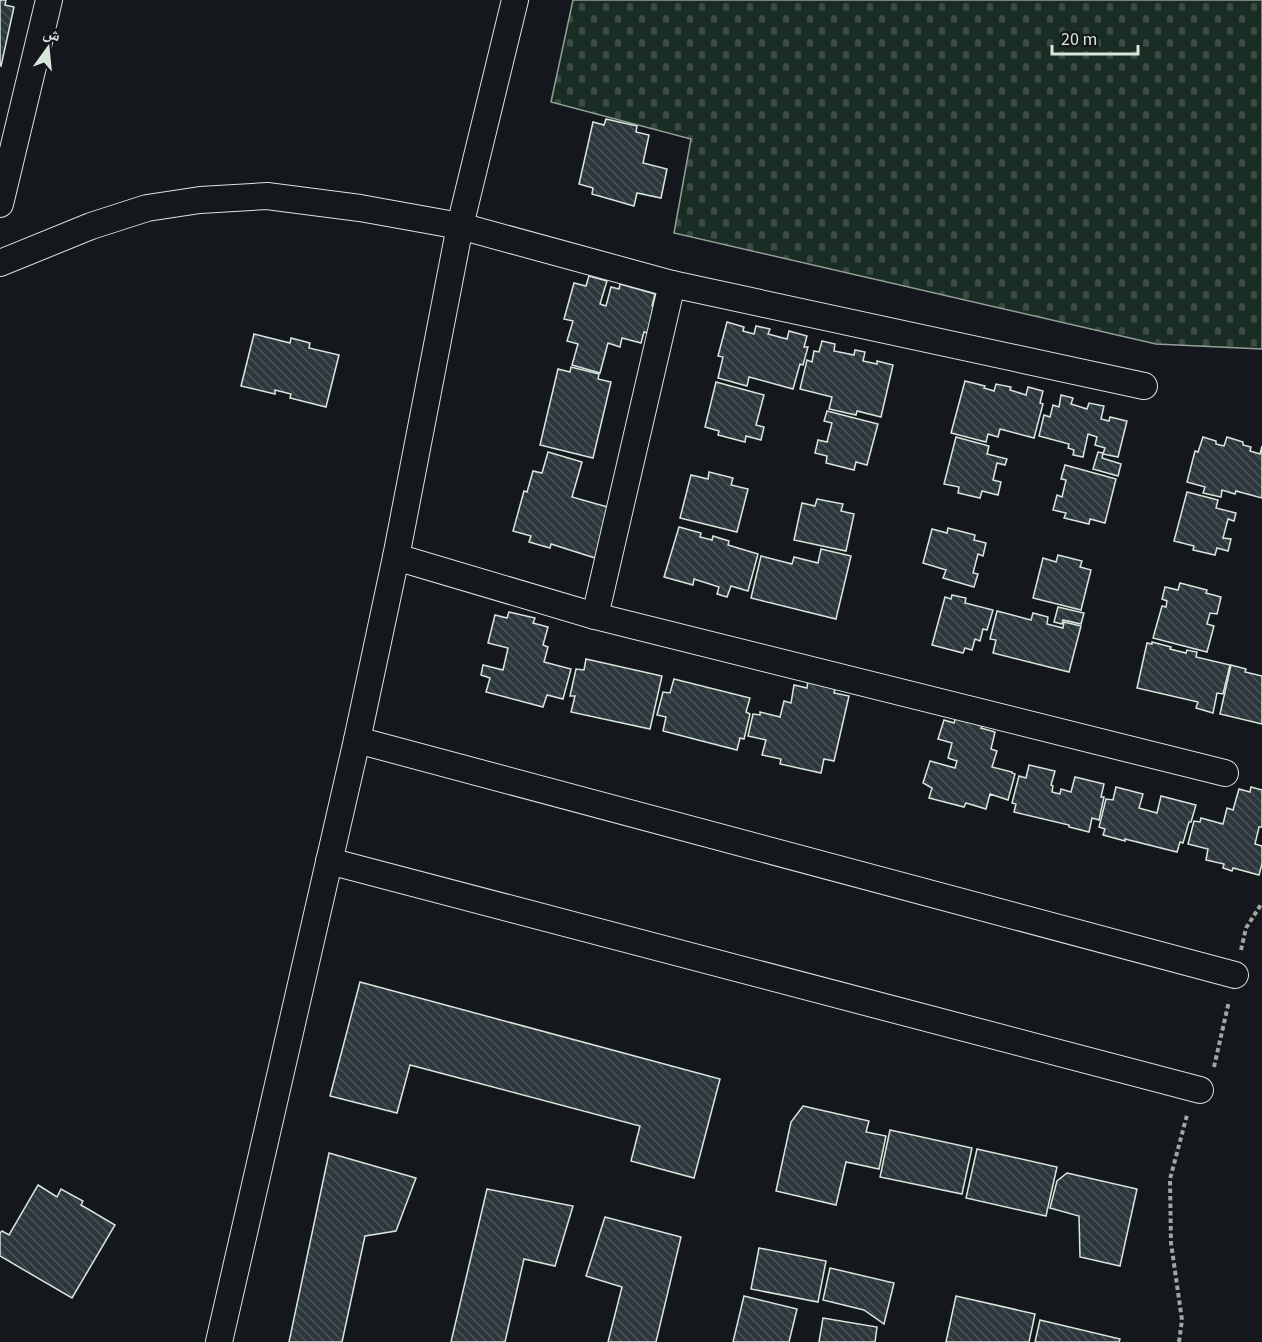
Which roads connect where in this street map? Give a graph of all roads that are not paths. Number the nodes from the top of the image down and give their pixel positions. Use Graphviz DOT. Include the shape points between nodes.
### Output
graph roads {
  1 [pos="49,0"];
  2 [pos="515,0"];
  3 [pos="0,204"];
  4 [pos="460,226"];
  5 [pos="0,263"];
  6 [pos="672,284"];
  7 [pos="1144,386"];
  8 [pos="396,557"];
  9 [pos="595,615"];
  10 [pos="357,740"];
  11 [pos="1225,773"];
  12 [pos="329,861"];
  13 [pos="1235,975"];
  14 [pos="1200,1090"];
  15 [pos="219,1342"];
  1 -- 3 [label="street"];
  2 -- 4 [label="street"];
  4 -- 5 [label="street" via="267,196 200,200 136,211"];
  4 -- 6 [label="street"];
  4 -- 8 [label="street"];
  6 -- 7 [label="street"];
  6 -- 9 [label="street"];
  8 -- 9 [label="street"];
  8 -- 10 [label="street"];
  9 -- 11 [label="street"];
  10 -- 12 [label="street"];
  10 -- 13 [label="street"];
  12 -- 14 [label="street"];
  12 -- 15 [label="street"];
}
